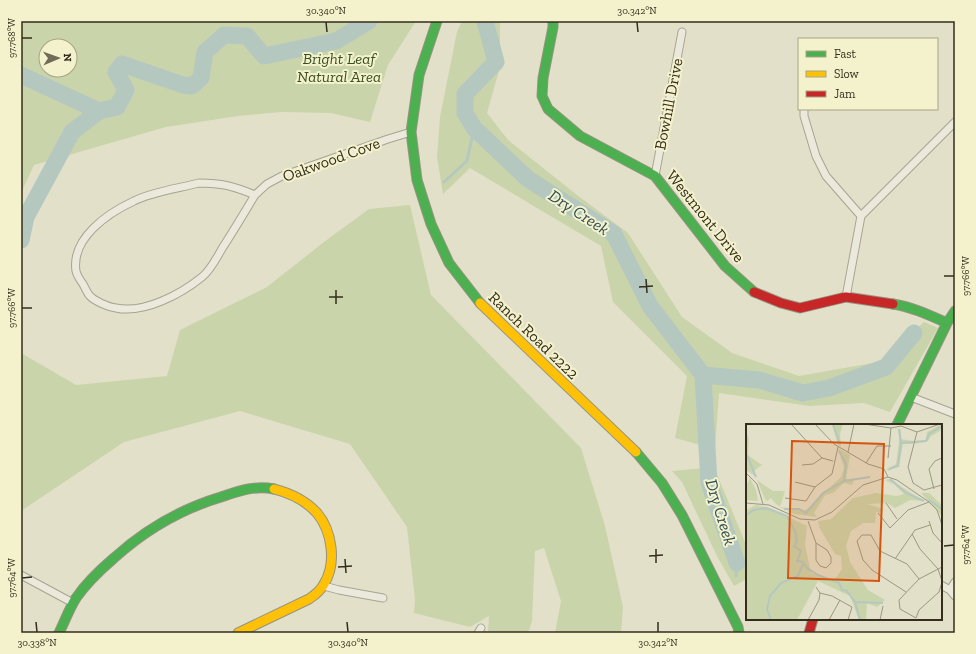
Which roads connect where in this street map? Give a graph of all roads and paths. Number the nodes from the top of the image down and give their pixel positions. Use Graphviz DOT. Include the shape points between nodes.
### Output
graph roads {
  1 [pos="437,21"];
  2 [pos="553,21"];
  3 [pos="682,32"];
  4 [pos="804,110"];
  5 [pos="955,122"];
  6 [pos="412,132"];
  7 [pos="655,176"];
  8 [pos="255,195"];
  9 [pos="861,216"];
  10 [pos="846,297"];
  11 [pos="955,311"];
  12 [pos="947,323"];
  13 [pos="911,397"];
  14 [pos="955,414"];
  15 [pos="898,424"];
  16 [pos="21,575"];
  17 [pos="955,582"];
  18 [pos="324,586"];
  19 [pos="942,586"];
  20 [pos="953,593"];
  21 [pos="383,598"];
  22 [pos="73,603"];
  23 [pos="813,620"];
  24 [pos="59,633"];
  25 [pos="238,633"];
  26 [pos="739,633"];
  27 [pos="809,633"];
  1 -- 6 [label="street, Ranch Road 2222" via="419,75"];
  2 -- 7 [label="street, Westmont Drive" via="543,78 542,96 548,109 580,136"];
  3 -- 7 [label="street, Bowhill Drive"];
  4 -- 9 [label="street" via="816,156 826,176"];
  5 -- 9 [label="street"];
  6 -- 8 [label="street, Oakwood Cove" via="282,176 267,184"];
  6 -- 26 [label="street, Ranch Road 2222" via="417,180 431,224 449,263 477,301 636,453 662,483 682,514"];
  7 -- 10 [label="street, Westmont Drive" via="725,266 753,292 800,308"];
  8 -- 8 [label="street, Oakwood Cove" via="232,186 199,183 136,200 114,212 92,230 76,257 76,272 90,296 98,301 116,308 137,308 157,304 179,293 203,276"];
  9 -- 10 [label="street"];
  10 -- 12 [label="street, Westmont Drive" via="906,306"];
  11 -- 12 [label="street"];
  12 -- 13 [label="street"];
  13 -- 14 [label="street"];
  13 -- 15 [label="street"];
  16 -- 22 [label="street"];
  17 -- 20 [label="street"];
  18 -- 21 [label="street"];
  18 -- 22 [label="street" via="331,550 322,520 311,507 296,497 260,487 209,500 180,512 147,531 101,569"];
  18 -- 25 [label="street" via="297,606"];
  19 -- 20 [label="street"];
  22 -- 24 [label="street"];
  23 -- 27 [label="street"];
}
